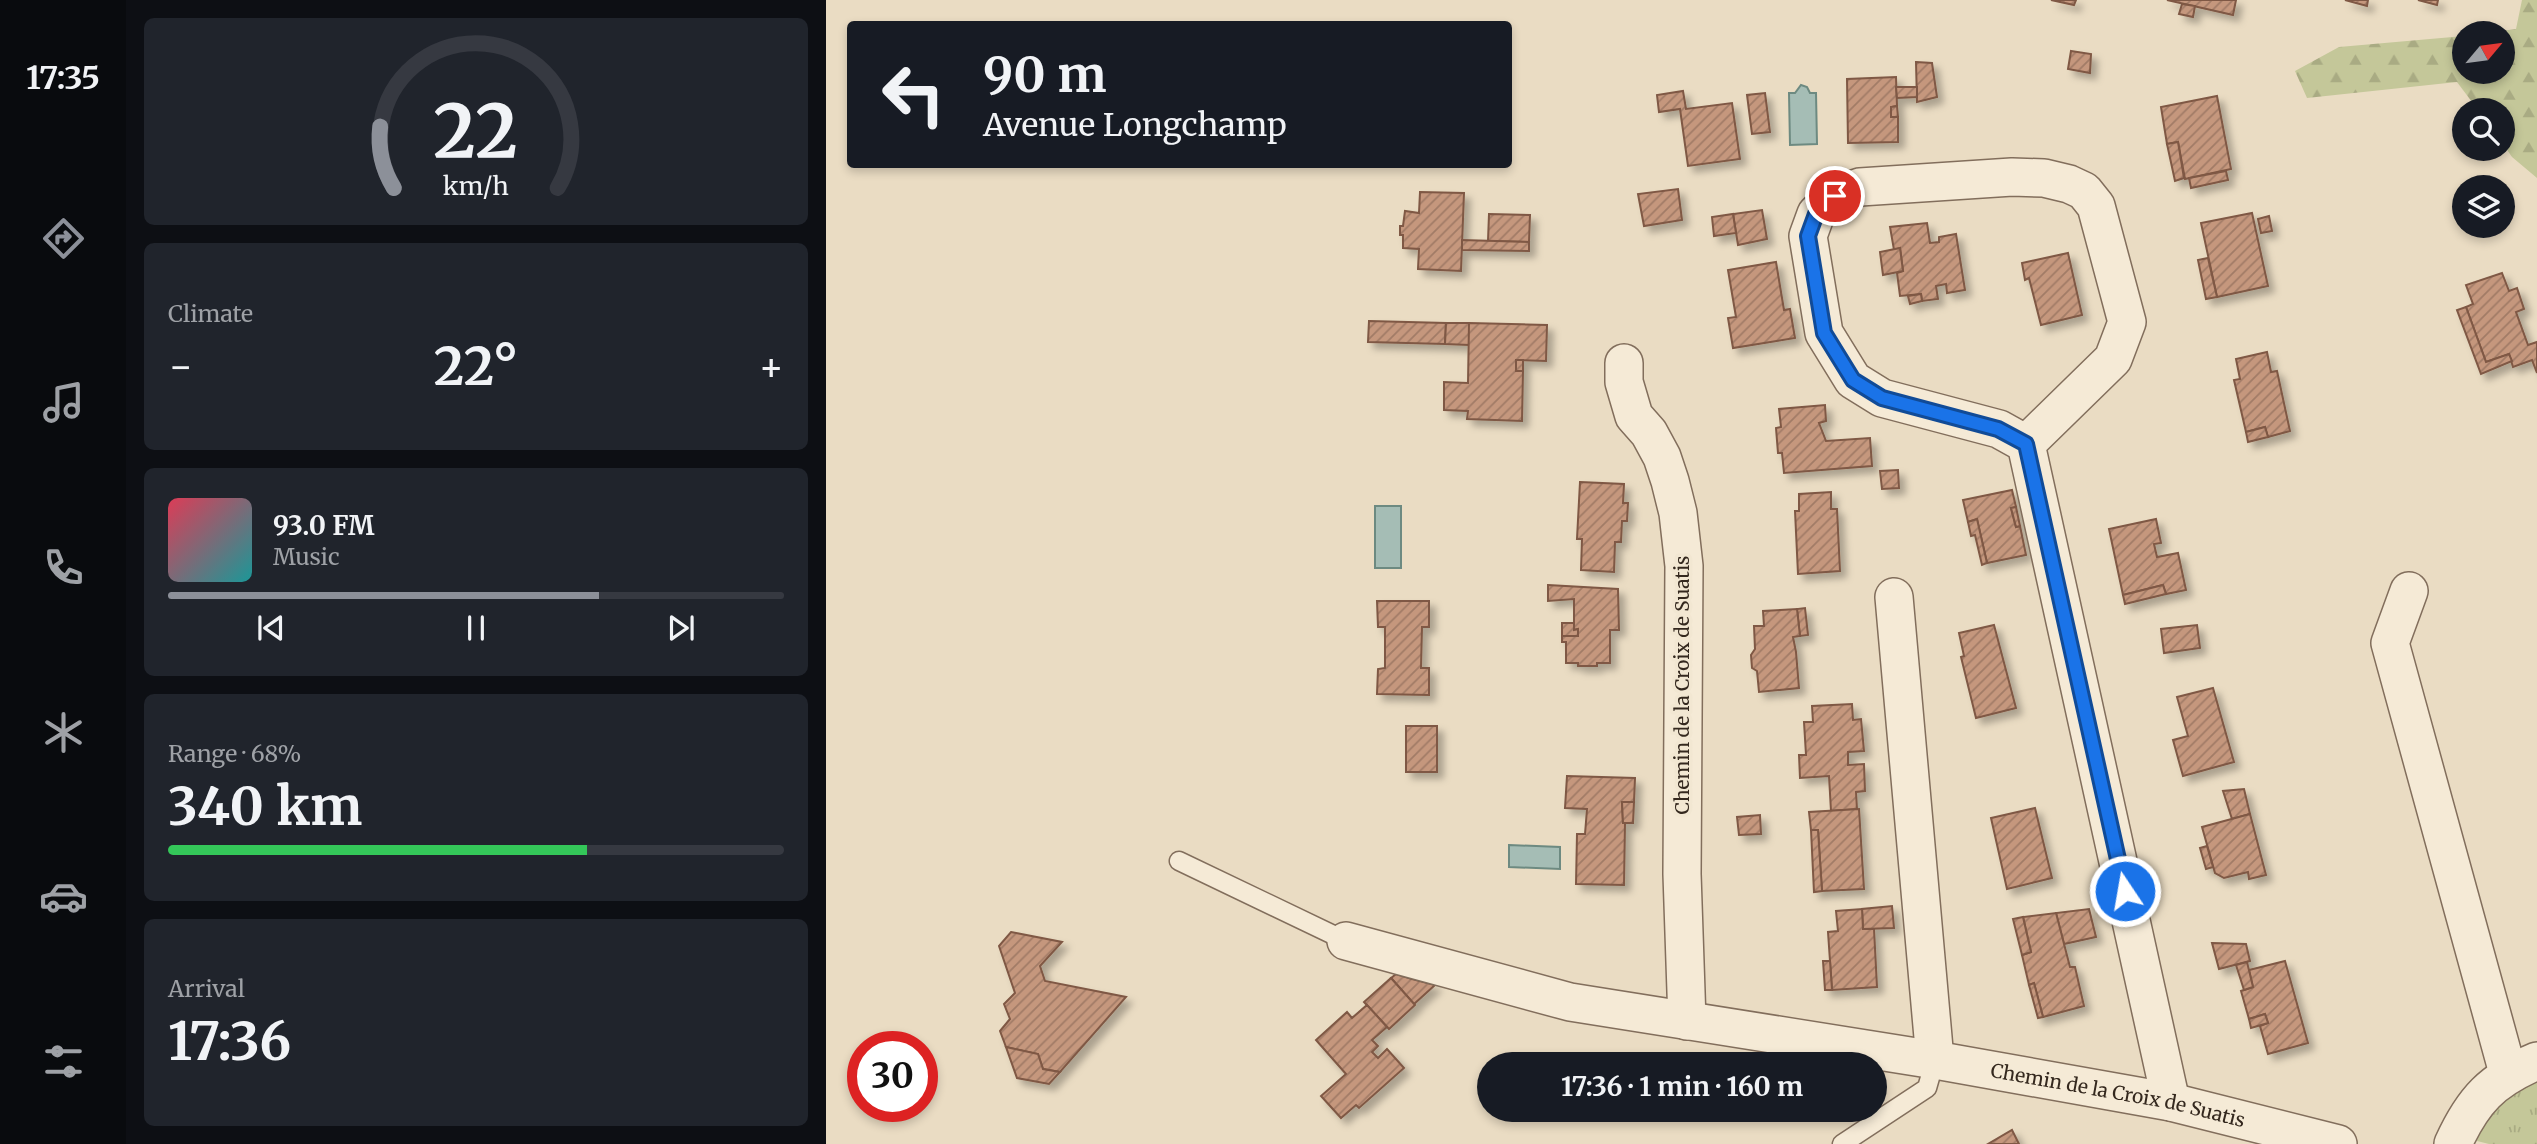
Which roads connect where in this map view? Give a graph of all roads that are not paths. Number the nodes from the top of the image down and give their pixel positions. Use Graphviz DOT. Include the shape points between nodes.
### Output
graph roads {
  1 [pos="1624,363"];
  2 [pos="2026,444"];
  3 [pos="2409,591"];
  4 [pos="1894,597"];
  5 [pos="1179,861"];
  6 [pos="1346,941"];
  7 [pos="1687,1021"];
  8 [pos="1935,1060"];
  9 [pos="2523,1067"];
  10 [pos="2171,1102"];
  11 [pos="1842,1144"];
  12 [pos="2338,1144"];
  13 [pos="2453,1144"];
  1 -- 7 [label="street, Chemin de la Croix de Suatis" via="1624,382 1634,415 1649,433 1670,481 1684,566 1682,874"];
  2 -- 2 [label="street" via="2113,359 2127,322 2096,206 2084,191 2044,178 1860,187 1835,196 1816,214 1808,236 1824,333 1853,380 1882,398 1998,429"];
  2 -- 10 [label="street"];
  3 -- 9 [label="street" via="2390,643"];
  4 -- 8 [label="street"];
  5 -- 6 [label="lane, Chemin de la Croix de Suatis"];
  6 -- 7 [label="street, Chemin de la Croix de Suatis" via="1570,1002"];
  7 -- 8 [label="street, Chemin de la Croix de Suatis"];
  8 -- 10 [label="street, Chemin de la Croix de Suatis"];
  8 -- 11 [label="lane" via="1927,1088"];
  9 -- 13 [label="street" via="2484,1094 2465,1117"];
  10 -- 12 [label="street, Chemin de la Croix de Suatis"];
}
